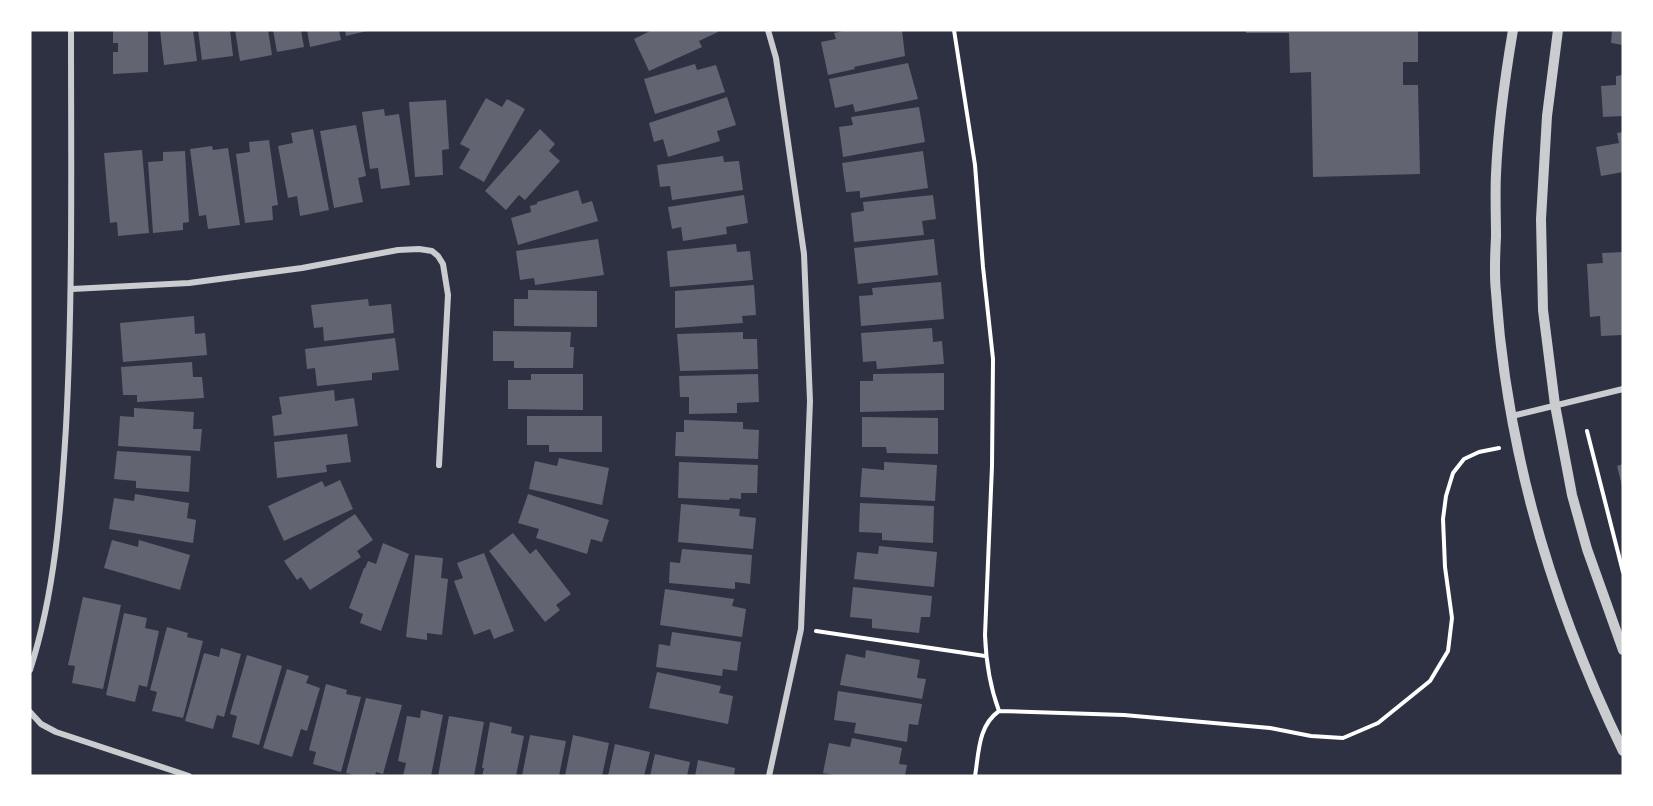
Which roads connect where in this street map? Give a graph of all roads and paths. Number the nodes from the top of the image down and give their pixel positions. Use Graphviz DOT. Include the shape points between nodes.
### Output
graph roads {
  1 [pos="71,30"];
  2 [pos="768,30"];
  3 [pos="954,30"];
  4 [pos="1513,30"];
  5 [pos="1558,30"];
  6 [pos="72,289"];
  7 [pos="1623,389"];
  8 [pos="1555,405"];
  9 [pos="1512,416"];
  10 [pos="1587,431"];
  11 [pos="1499,448"];
  12 [pos="439,465"];
  13 [pos="1623,572"];
  14 [pos="801,629"];
  15 [pos="1623,650"];
  16 [pos="986,656"];
  17 [pos="30,670"];
  18 [pos="999,711"];
  19 [pos="30,712"];
  20 [pos="1623,752"];
  21 [pos="189,776"];
  22 [pos="769,776"];
  23 [pos="975,776"];
  1 -- 6 [label="street"];
  2 -- 14 [label="street" via="776,58 804,254 810,401"];
  3 -- 16 [label="path" via="975,165 993,359"];
  4 -- 9 [label="street" via="1496,174 1495,290"];
  5 -- 8 [label="street" via="1547,116 1541,219 1543,310"];
  6 -- 12 [label="street" via="189,283 403,249 432,251 443,264 448,295"];
  6 -- 17 [label="street" via="58,525"];
  7 -- 8 [label="street"];
  8 -- 9 [label="street"];
  8 -- 15 [label="street" via="1572,495"];
  9 -- 20 [label="street" via="1542,549 1568,627"];
  10 -- 13 [label="path"];
  11 -- 18 [label="path" via="1464,459 1453,473 1446,496 1444,543 1452,618 1448,651 1430,681 1378,723 1343,738 1124,715"];
  14 -- 16 [label="path"];
  14 -- 22 [label="street"];
  16 -- 18 [label="path"];
  18 -- 23 [label="path" via="982,730"];
  19 -- 21 [label="street" via="56,732"];
}
